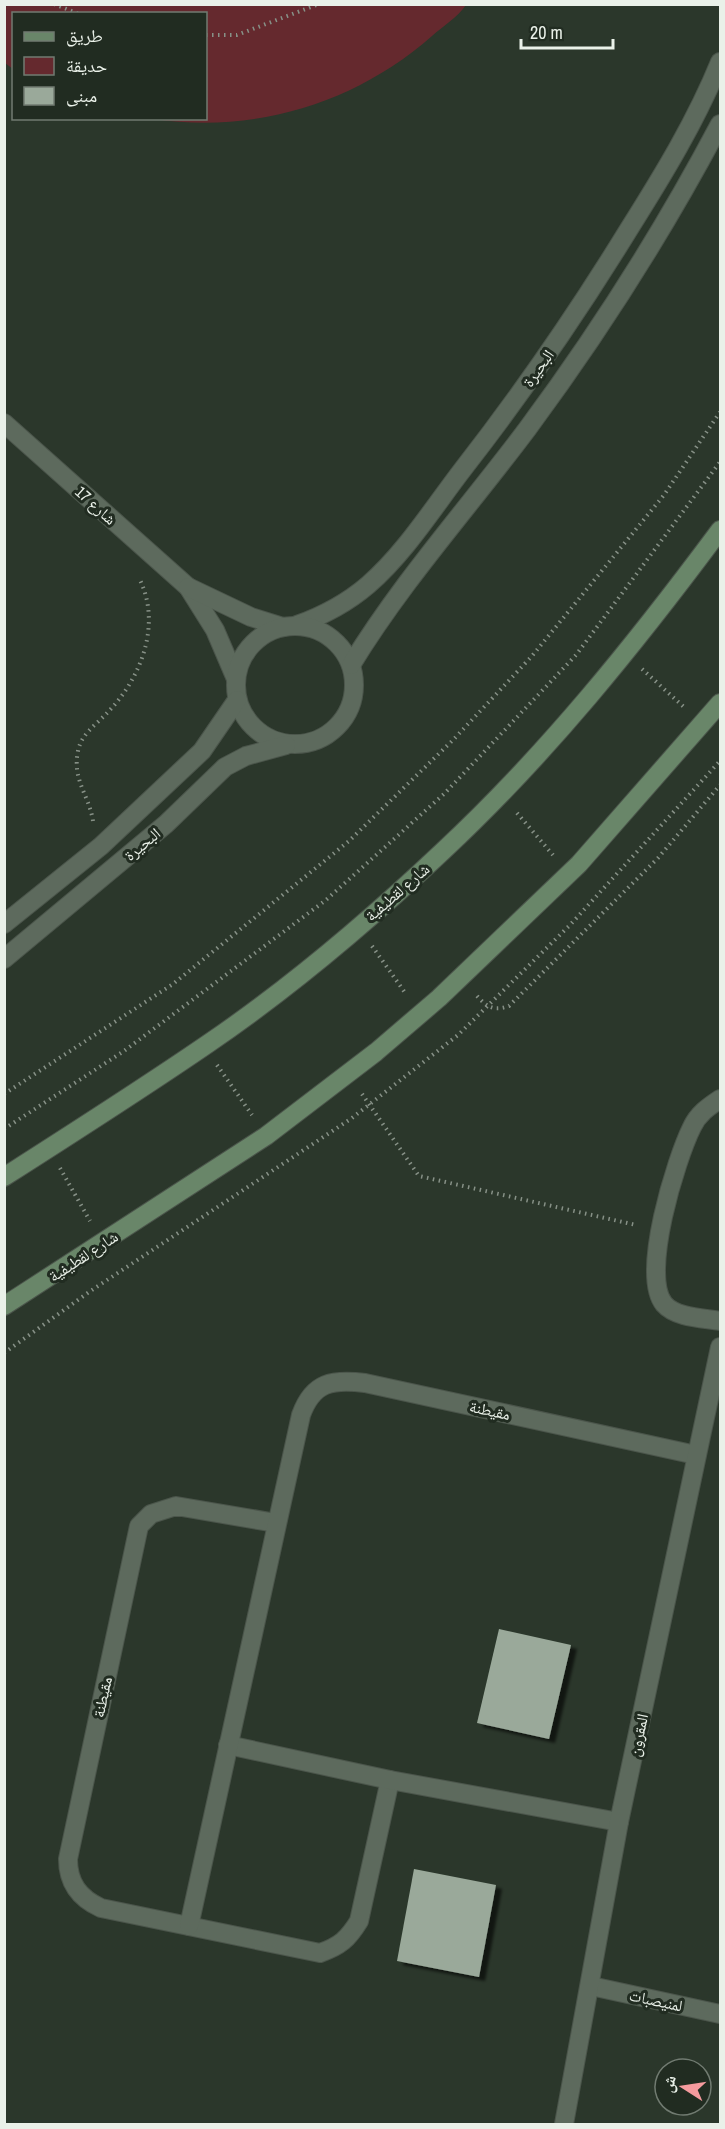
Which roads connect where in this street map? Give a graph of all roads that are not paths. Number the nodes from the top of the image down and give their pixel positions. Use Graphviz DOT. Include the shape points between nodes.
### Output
graph roads {
  1 [pos="720,62"];
  2 [pos="720,124"];
  3 [pos="529,381"];
  4 [pos="551,394"];
  5 [pos="4,423"];
  6 [pos="720,530"];
  7 [pos="188,587"];
  8 [pos="290,626"];
  9 [pos="351,665"];
  10 [pos="236,679"];
  11 [pos="237,700"];
  12 [pos="720,703"];
  13 [pos="288,745"];
  14 [pos="4,924"];
  15 [pos="4,959"];
  16 [pos="720,1099"];
  17 [pos="4,1177"];
  18 [pos="4,1306"];
  19 [pos="720,1321"];
  20 [pos="720,1347"];
  21 [pos="696,1455"];
  22 [pos="276,1523"];
  23 [pos="228,1745"];
  24 [pos="390,1780"];
  25 [pos="620,1822"];
  26 [pos="189,1926"];
  27 [pos="591,1986"];
  28 [pos="720,2014"];
  29 [pos="564,2124"];
  1 -- 3 [label="street, البحيرة" via="686,135 657,185 584,303"];
  2 -- 4 [label="street, البحيرة" via="671,212"];
  3 -- 4 [label="street"];
  3 -- 8 [label="street, البحيرة" via="374,579 322,615"];
  4 -- 9 [label="street, البحيرة" via="393,599"];
  5 -- 7 [label="street, شارع 17"];
  6 -- 17 [label="street, شارع لقطيفية" via="624,653 444,850 305,970 204,1046"];
  7 -- 8 [label="street, شارع 17" via="251,617"];
  7 -- 10 [label="street, شارع 17" via="215,630"];
  8 -- 9 [label="street" via="324,633 345,652"];
  8 -- 10 [label="street" via="269,632 247,651"];
  9 -- 13 [label="street" via="354,695 342,723 318,741"];
  10 -- 11 [label="street"];
  11 -- 13 [label="street" via="242,713 261,735"];
  11 -- 14 [label="street, البحيرة" via="202,751 101,846"];
  12 -- 18 [label="street, شارع لقطيفية" via="568,874 461,978 350,1073 266,1136"];
  13 -- 15 [label="street, البحيرة" via="246,756 225,768 166,824"];
  16 -- 19 [label="street" via="703,1110 692,1126 679,1160 656,1252 656,1276 665,1305 676,1312"];
  20 -- 21 [label="street, المقرون"];
  21 -- 22 [label="street, مقيطنة" via="365,1383 337,1381 313,1392 306,1401"];
  21 -- 25 [label="street, المقرون"];
  22 -- 23 [label="street, مقيطنة"];
  22 -- 26 [label="street, مقيطنة" via="176,1506 151,1514 139,1526 134,1543 68,1858 68,1876 83,1897 101,1908"];
  23 -- 24 [label="street"];
  23 -- 26 [label="street, مقيطنة"];
  24 -- 25 [label="street"];
  24 -- 26 [label="street, مقيطنة" via="359,1921 348,1939 336,1948 320,1953"];
  25 -- 27 [label="street, المقرون"];
  27 -- 28 [label="street, لمنيصبات"];
  27 -- 29 [label="street, المقرون"];
}
